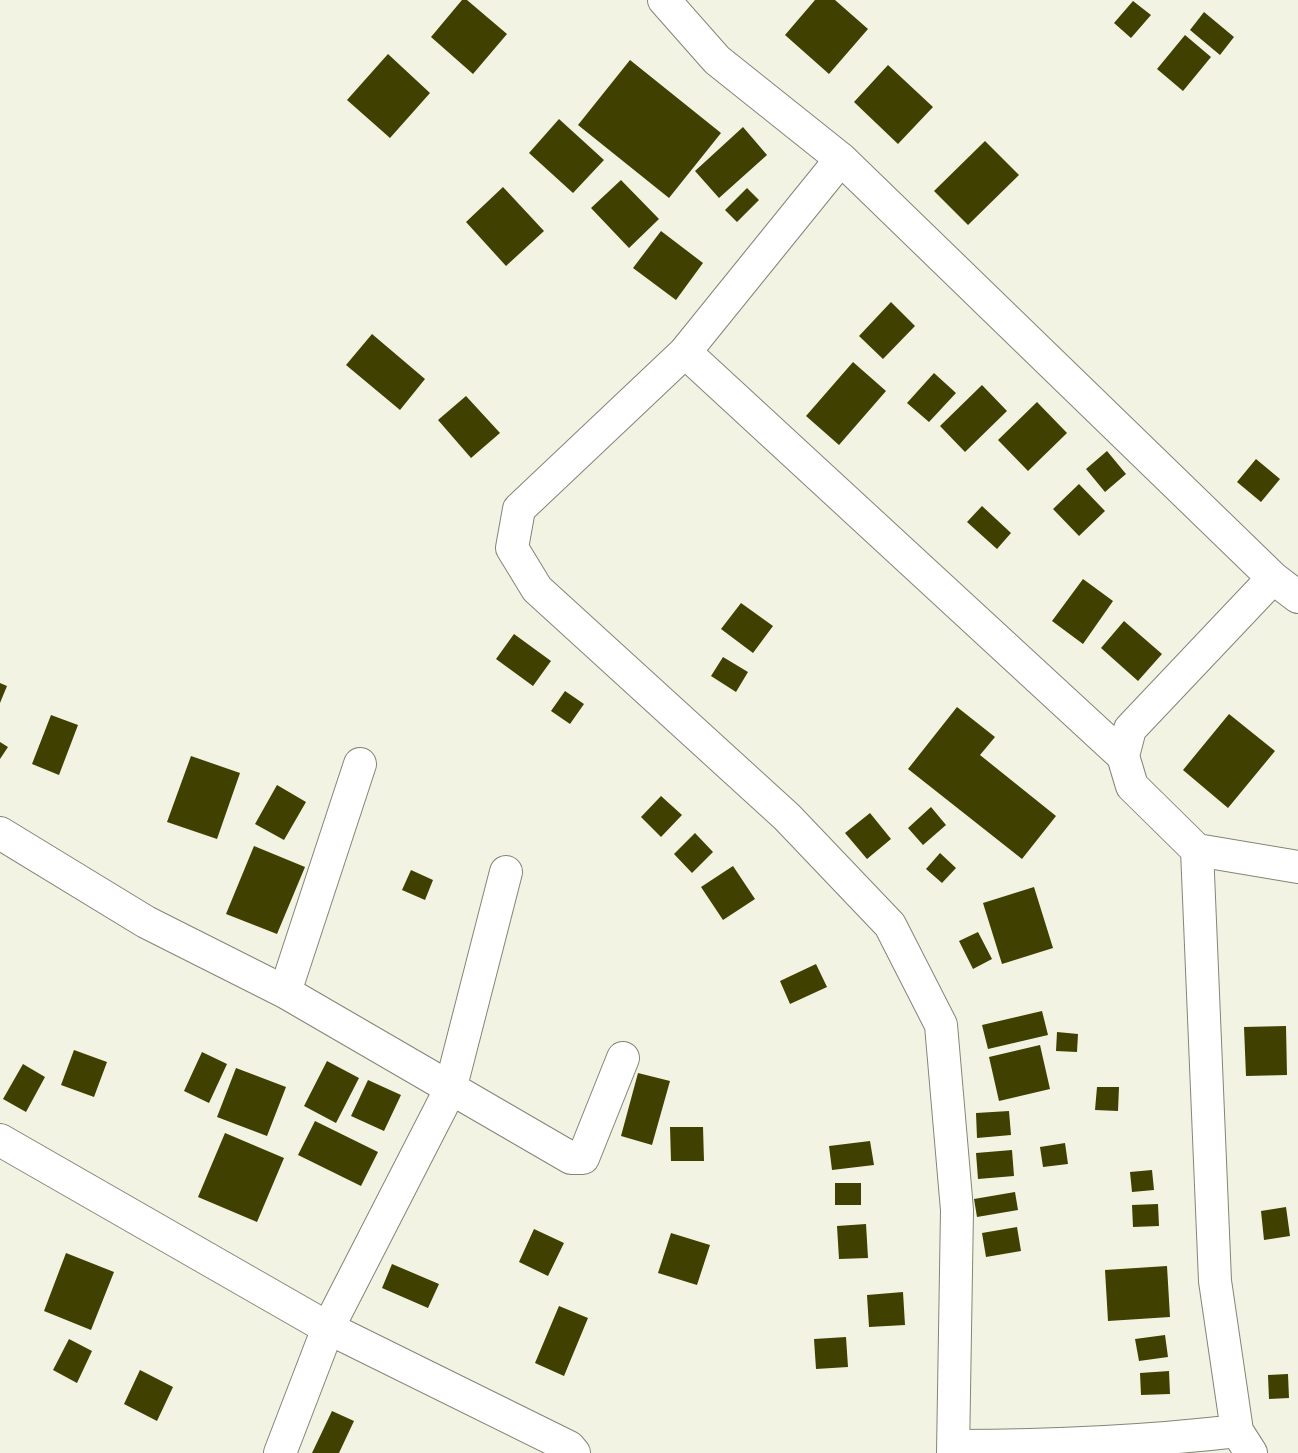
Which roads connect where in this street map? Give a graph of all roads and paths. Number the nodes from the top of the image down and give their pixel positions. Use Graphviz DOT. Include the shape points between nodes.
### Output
graph roads {
  1 [pos="664,0"];
  2 [pos="841,159"];
  3 [pos="685,352"];
  4 [pos="1273,578"];
  5 [pos="1298,597"];
  6 [pos="1123,756"];
  7 [pos="360,764"];
  8 [pos="0,833"];
  9 [pos="1197,850"];
  10 [pos="1298,867"];
  11 [pos="506,872"];
  12 [pos="285,992"];
  13 [pos="623,1058"];
  14 [pos="450,1090"];
  15 [pos="0,1140"];
  16 [pos="328,1328"];
  17 [pos="1244,1442"];
  18 [pos="954,1449"];
  19 [pos="280,1453"];
  20 [pos="574,1453"];
  1 -- 2 [label="street" via="717,60"];
  2 -- 3 [label="street"];
  2 -- 4 [label="street"];
  3 -- 6 [label="street"];
  3 -- 18 [label="street" via="519,510 512,548 537,589 787,817 890,926 941,1026 957,1210"];
  4 -- 5 [label="street"];
  4 -- 6 [label="street" via="1130,729"];
  6 -- 9 [label="street" via="1132,786"];
  7 -- 12 [label="street"];
  8 -- 12 [label="street" via="146,922"];
  9 -- 10 [label="street"];
  9 -- 17 [label="street" via="1215,1281"];
  11 -- 14 [label="street"];
  12 -- 14 [label="street"];
  13 -- 14 [label="street" via="583,1158 571,1158"];
  14 -- 16 [label="street"];
  15 -- 16 [label="street"];
  16 -- 19 [label="street"];
  16 -- 20 [label="street" via="569,1447"];
  17 -- 18 [label="street" via="1154,1441"];
}
